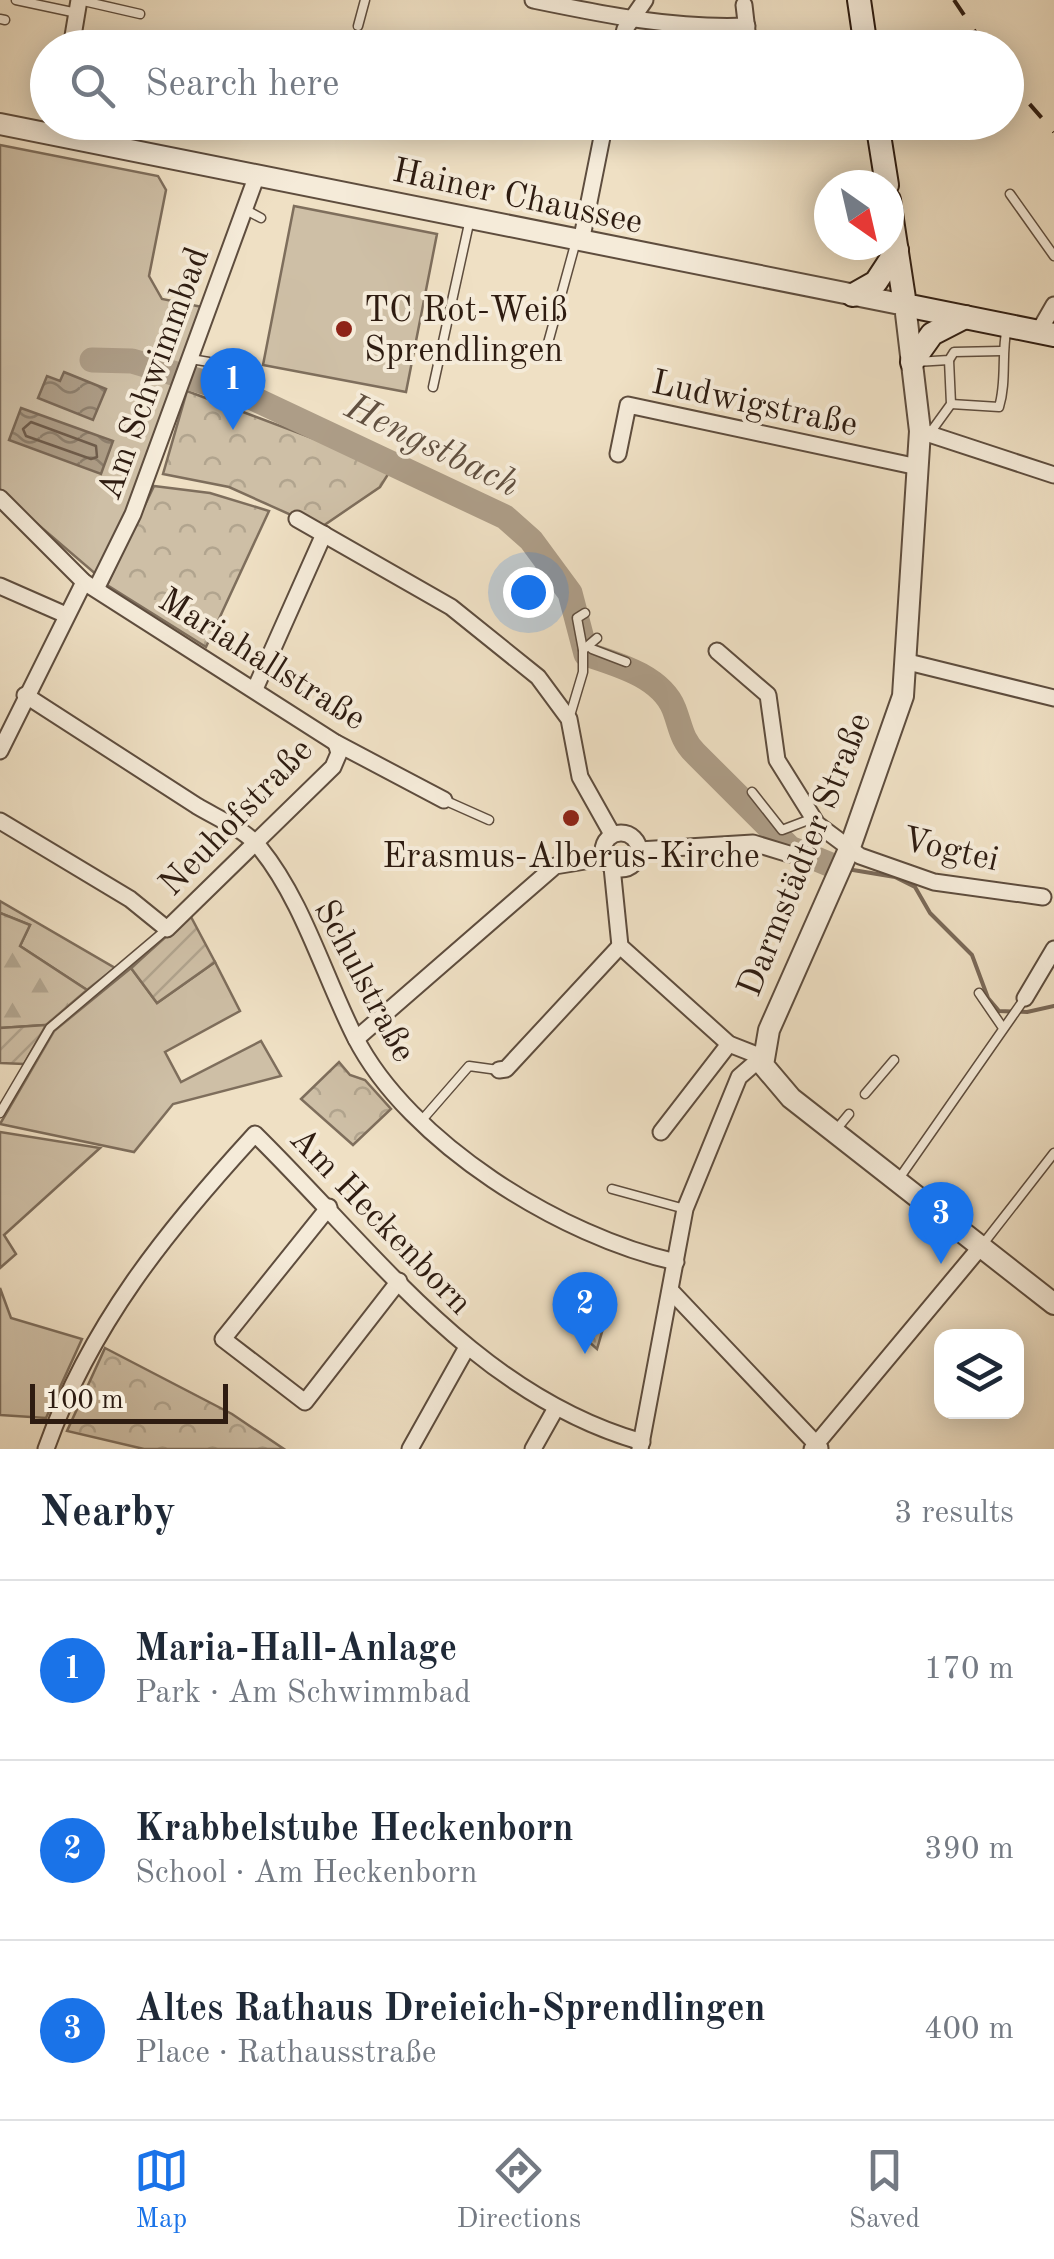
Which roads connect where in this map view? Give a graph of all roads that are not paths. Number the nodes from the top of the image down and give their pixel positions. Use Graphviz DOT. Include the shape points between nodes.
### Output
graph roads {
  1 [pos="16,0"];
  2 [pos="365,0"];
  3 [pos="534,0"];
  4 [pos="645,0"];
  5 [pos="860,0"];
  6 [pos="78,4"];
  7 [pos="744,6"];
  8 [pos="140,14"];
  9 [pos="630,22"];
  10 [pos="358,26"];
  11 [pos="747,26"];
  12 [pos="74,30"];
  13 [pos="627,30"];
  14 [pos="748,30"];
  15 [pos="864,30"];
  16 [pos="0,124"];
  17 [pos="30,127"];
  18 [pos="105,140"];
  19 [pos="601,140"];
  20 [pos="880,140"];
  21 [pos="885,170"];
  22 [pos="257,175"];
  23 [pos="1010,194"];
  24 [pos="244,209"];
  25 [pos="261,218"];
  26 [pos="470,219"];
  27 [pos="579,241"];
  28 [pos="1054,256"];
  29 [pos="890,260"];
  30 [pos="898,260"];
  31 [pos="853,295"];
  32 [pos="1054,305"];
  33 [pos="905,306"];
  34 [pos="965,317"];
  35 [pos="1008,325"];
  36 [pos="1047,333"];
  37 [pos="548,343"];
  38 [pos="1001,351"];
  39 [pos="949,360"];
  40 [pos="209,362"];
  41 [pos="912,362"];
  42 [pos="187,371"];
  43 [pos="433,387"];
  44 [pos="951,404"];
  45 [pos="925,432"];
  46 [pos="618,454"];
  47 [pos="918,467"];
  48 [pos="1054,474"];
  49 [pos="0,498"];
  50 [pos="297,519"];
  51 [pos="324,534"];
  52 [pos="90,585"];
  53 [pos="0,586"];
  54 [pos="586,613"];
  55 [pos="66,614"];
  56 [pos="597,638"];
  57 [pos="588,650"];
  58 [pos="717,651"];
  59 [pos="626,662"];
  60 [pos="908,662"];
  61 [pos="255,689"];
  62 [pos="25,695"];
  63 [pos="1054,698"];
  64 [pos="569,720"];
  65 [pos="336,742"];
  66 [pos="0,751"];
  67 [pos="752,792"];
  68 [pos="444,800"];
  69 [pos="811,819"];
  70 [pos="489,820"];
  71 [pos="0,821"];
  72 [pos="612,834"];
  73 [pos="257,844"];
  74 [pos="640,850"];
  75 [pos="790,854"];
  76 [pos="608,863"];
  77 [pos="843,863"];
  78 [pos="1043,897"];
  79 [pos="168,929"];
  80 [pos="620,946"];
  81 [pos="1054,948"];
  82 [pos="979,993"];
  83 [pos="1025,998"];
  84 [pos="1003,1028"];
  85 [pos="356,1039"];
  86 [pos="728,1044"];
  87 [pos="762,1056"];
  88 [pos="894,1060"];
  89 [pos="499,1070"];
  90 [pos="866,1094"];
  91 [pos="0,1112"];
  92 [pos="849,1114"];
  93 [pos="422,1120"];
  94 [pos="835,1131"];
  95 [pos="660,1132"];
  96 [pos="1054,1154"];
  97 [pos="898,1180"];
  98 [pos="612,1189"];
  99 [pos="329,1207"];
  100 [pos="685,1210"];
  101 [pos="983,1244"];
  102 [pos="676,1262"];
  103 [pos="400,1281"];
  104 [pos="672,1292"];
  105 [pos="1054,1304"];
  106 [pos="466,1350"];
  107 [pos="556,1408"];
  108 [pos="641,1445"];
  109 [pos="816,1448"];
  110 [pos="46,1449"];
  111 [pos="410,1449"];
  112 [pos="533,1449"];
  1 -- 6 [label="lane"];
  2 -- 10 [label="lane"];
  3 -- 9 [label="street"];
  4 -- 9 [label="street"];
  5 -- 15 [label="main road"];
  6 -- 8 [label="lane"];
  6 -- 12 [label="street"];
  7 -- 11 [label="street"];
  9 -- 11 [label="street"];
  9 -- 13 [label="street"];
  11 -- 14 [label="street"];
  16 -- 17 [label="street, Hainer Chaussee"];
  18 -- 22 [label="street, Hainer Chaussee"];
  19 -- 27 [label="street"];
  20 -- 21 [label="main road"];
  22 -- 24 [label="street, Am Schwimmbad"];
  22 -- 26 [label="street, Hainer Chaussee"];
  23 -- 28 [label="lane"];
  24 -- 25 [label="lane"];
  24 -- 42 [label="street, Am Schwimmbad"];
  26 -- 27 [label="street, Hainer Chaussee"];
  26 -- 43 [label="lane"];
  27 -- 31 [label="street, Hainer Chaussee"];
  27 -- 37 [label="lane"];
  29 -- 31 [label="main road" via="876,282"];
  30 -- 33 [label="main road, Darmstädter Straße"];
  31 -- 33 [label="street, Hainer Chaussee"];
  32 -- 36 [label="street"];
  33 -- 34 [label="main road"];
  33 -- 41 [label="street, Darmstädter Straße"];
  34 -- 35 [label="main road"];
  34 -- 41 [label="main road" via="932,334"];
  35 -- 36 [label="main road"];
  35 -- 38 [label="lane"];
  38 -- 39 [label="lane" via="954,352"];
  38 -- 44 [label="lane" via="1000,407"];
  39 -- 41 [label="lane"];
  39 -- 44 [label="lane"];
  40 -- 42 [label="lane"];
  41 -- 45 [label="street, Darmstädter Straße"];
  42 -- 52 [label="street, Am Schwimmbad" via="133,514"];
  44 -- 45 [label="lane"];
  45 -- 47 [label="street, Darmstädter Straße"];
  45 -- 48 [label="street"];
  46 -- 47 [label="street, Ludwigstraße" via="628,405"];
  47 -- 60 [label="street, Darmstädter Straße"];
  49 -- 52 [label="street, Mariahallstraße"];
  50 -- 51 [label="street"];
  51 -- 61 [label="street"];
  51 -- 64 [label="street" via="451,606 498,641 546,686"];
  52 -- 55 [label="street"];
  52 -- 61 [label="street, Mariahallstraße"];
  53 -- 55 [label="street"];
  54 -- 57 [label="lane" via="577,618"];
  55 -- 62 [label="street"];
  56 -- 57 [label="lane"];
  57 -- 59 [label="lane"];
  57 -- 64 [label="lane"];
  58 -- 69 [label="street" via="768,696 778,760"];
  60 -- 63 [label="street"];
  60 -- 77 [label="street, Darmstädter Straße" via="893,735"];
  61 -- 65 [label="street, Mariahallstraße"];
  62 -- 66 [label="street"];
  62 -- 73 [label="street, Schulstraße"];
  64 -- 72 [label="street" via="582,782"];
  65 -- 68 [label="street, Mariahallstraße"];
  65 -- 73 [label="street, Neuhofstraße" via="333,767"];
  67 -- 69 [label="lane" via="782,830"];
  68 -- 70 [label="lane"];
  69 -- 77 [label="street, Vogtei"];
  71 -- 79 [label="street"];
  72 -- 74 [label="street" via="631,836"];
  72 -- 76 [label="street" via="604,842"];
  73 -- 79 [label="street, Neuhofstraße"];
  73 -- 85 [label="street, Schulstraße"];
  74 -- 75 [label="street" via="753,843"];
  74 -- 76 [label="street" via="630,867"];
  76 -- 80 [label="street"];
  76 -- 85 [label="street" via="554,866"];
  77 -- 78 [label="street, Vogtei" via="860,856 934,882"];
  77 -- 87 [label="street, Darmstädter Straße"];
  79 -- 91 [label="lane" via="50,1028"];
  80 -- 86 [label="street"];
  80 -- 89 [label="street"];
  81 -- 83 [label="street"];
  82 -- 84 [label="lane"];
  83 -- 84 [label="lane"];
  84 -- 97 [label="lane"];
  85 -- 93 [label="street, Schulstraße" via="375,1072"];
  86 -- 87 [label="street"];
  86 -- 95 [label="street"];
  87 -- 94 [label="street" via="772,1080"];
  87 -- 100 [label="street" via="740,1077"];
  88 -- 90 [label="lane"];
  89 -- 93 [label="lane" via="469,1066"];
  92 -- 94 [label="lane"];
  93 -- 102 [label="street, Schulstraße" via="548,1213"];
  94 -- 97 [label="street"];
  96 -- 101 [label="lane"];
  97 -- 101 [label="street"];
  98 -- 100 [label="lane"];
  99 -- 103 [label="street, Am Heckenborn"];
  99 -- 103 [label="street" via="223,1339 305,1402"];
  99 -- 110 [label="street, Am Heckenborn" via="255,1134 118,1300 87,1350"];
  100 -- 102 [label="street"];
  101 -- 105 [label="street"];
  101 -- 109 [label="street"];
  102 -- 104 [label="street"];
  103 -- 106 [label="street, Am Heckenborn"];
  104 -- 108 [label="street"];
  104 -- 109 [label="street"];
  106 -- 107 [label="street, Am Heckenborn"];
  106 -- 111 [label="street"];
  107 -- 108 [label="street, Am Heckenborn"];
  107 -- 112 [label="street"];
}
